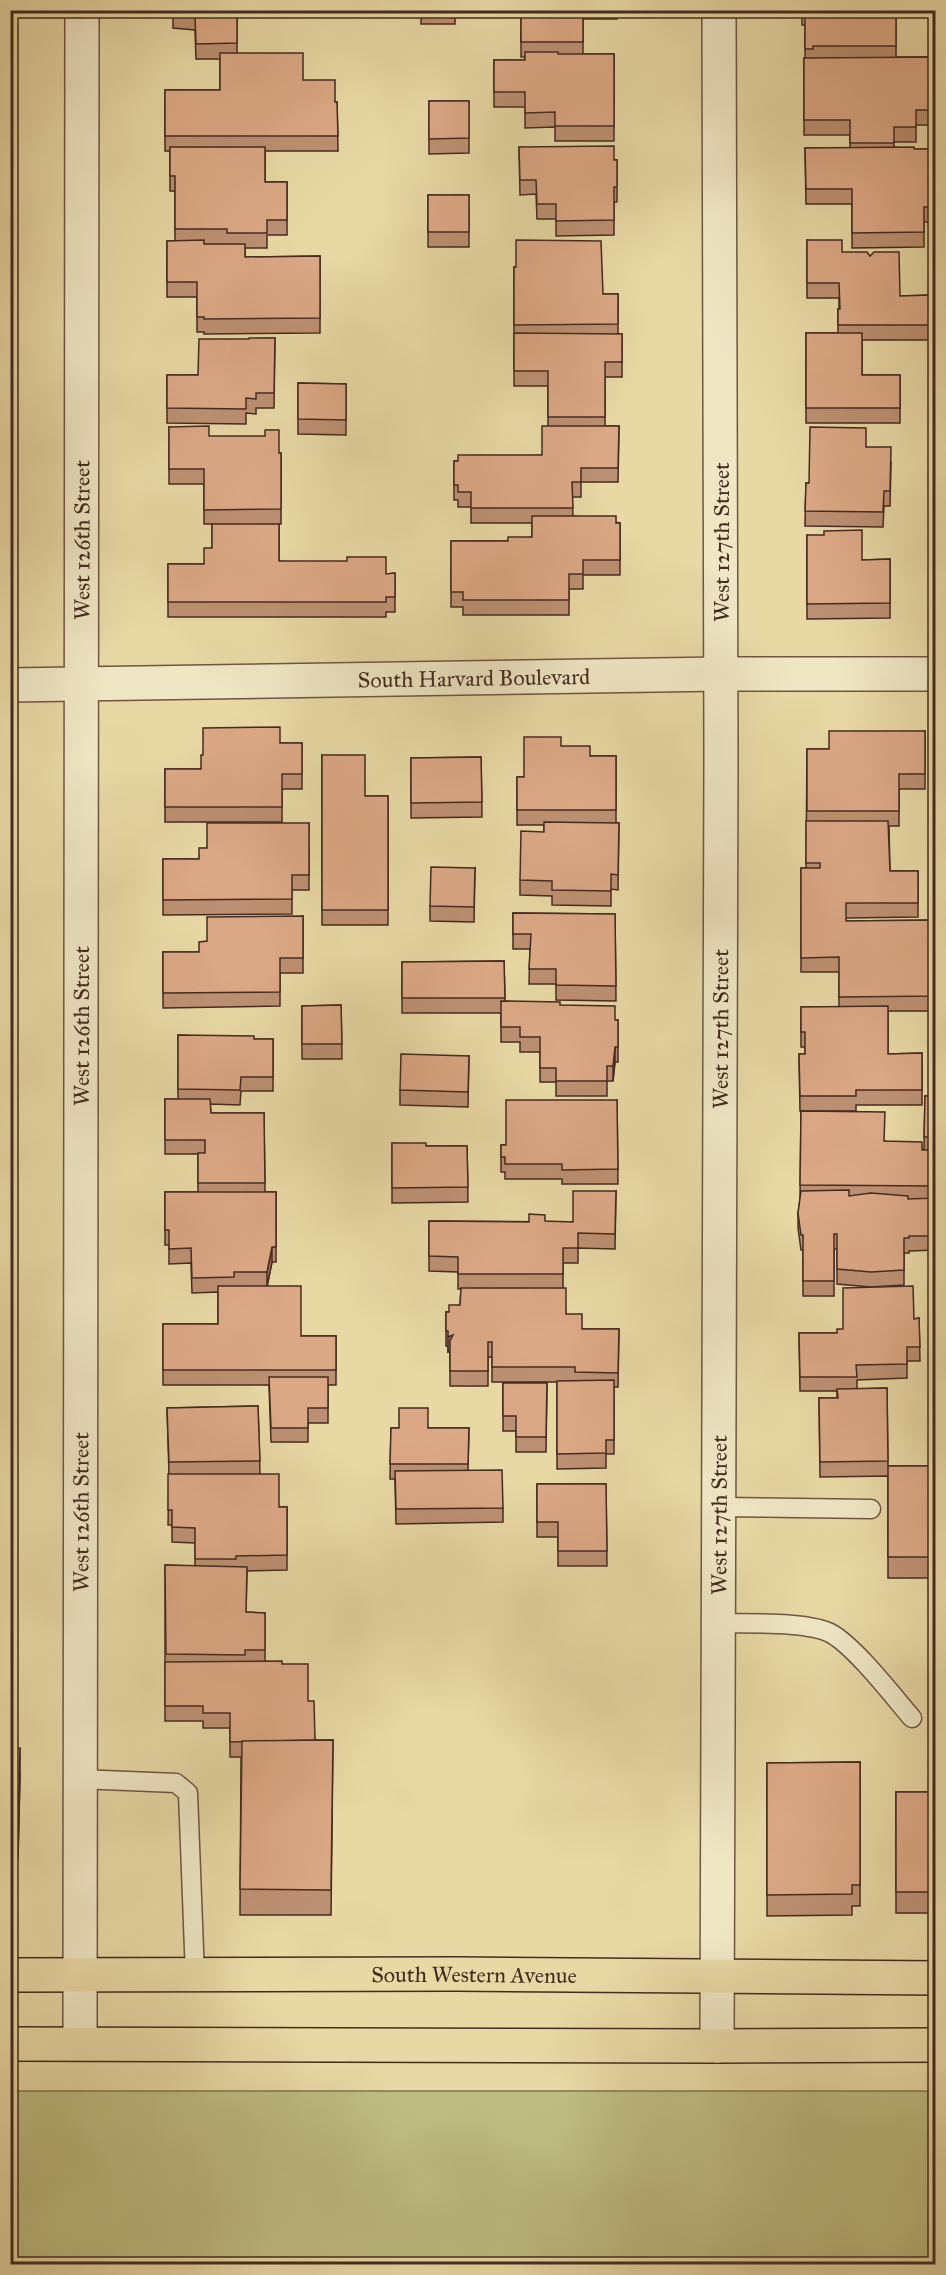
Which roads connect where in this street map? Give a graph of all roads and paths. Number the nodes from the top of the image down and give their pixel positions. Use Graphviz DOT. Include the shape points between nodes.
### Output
graph roads {
  1 [pos="82,10"];
  2 [pos="719,10"];
  3 [pos="721,674"];
  4 [pos="936,674"];
  5 [pos="10,685"];
  6 [pos="82,685"];
  7 [pos="718,1507"];
  8 [pos="871,1509"];
  9 [pos="718,1623"];
  10 [pos="912,1718"];
  11 [pos="79,1779"];
  12 [pos="80,1974"];
  13 [pos="10,1975"];
  14 [pos="195,1976"];
  15 [pos="717,1977"];
  16 [pos="936,1978"];
  17 [pos="80,2043"];
  18 [pos="10,2044"];
  19 [pos="936,2045"];
  20 [pos="717,2046"];
  1 -- 6 [label="street, West 126th Street"];
  2 -- 3 [label="street, West 127th Street"];
  3 -- 4 [label="street, South Harvard Boulevard"];
  3 -- 6 [label="street, South Harvard Boulevard"];
  3 -- 7 [label="street, West 127th Street"];
  5 -- 6 [label="street, South Harvard Boulevard"];
  6 -- 11 [label="street, West 126th Street"];
  7 -- 8 [label="lane"];
  7 -- 9 [label="street, West 127th Street"];
  9 -- 10 [label="lane" via="803,1626 832,1634 854,1652"];
  9 -- 15 [label="street, West 127th Street"];
  11 -- 12 [label="street, West 126th Street"];
  11 -- 14 [label="lane" via="176,1783 188,1794"];
  12 -- 13 [label="main road, South Western Avenue"];
  12 -- 14 [label="main road, South Western Avenue"];
  12 -- 17 [label="street, West 126th Street"];
  14 -- 15 [label="main road, South Western Avenue"];
  15 -- 16 [label="main road, South Western Avenue"];
  15 -- 20 [label="street, West 127th Street"];
  17 -- 18 [label="main road"];
  17 -- 20 [label="main road"];
  19 -- 20 [label="main road"];
}
